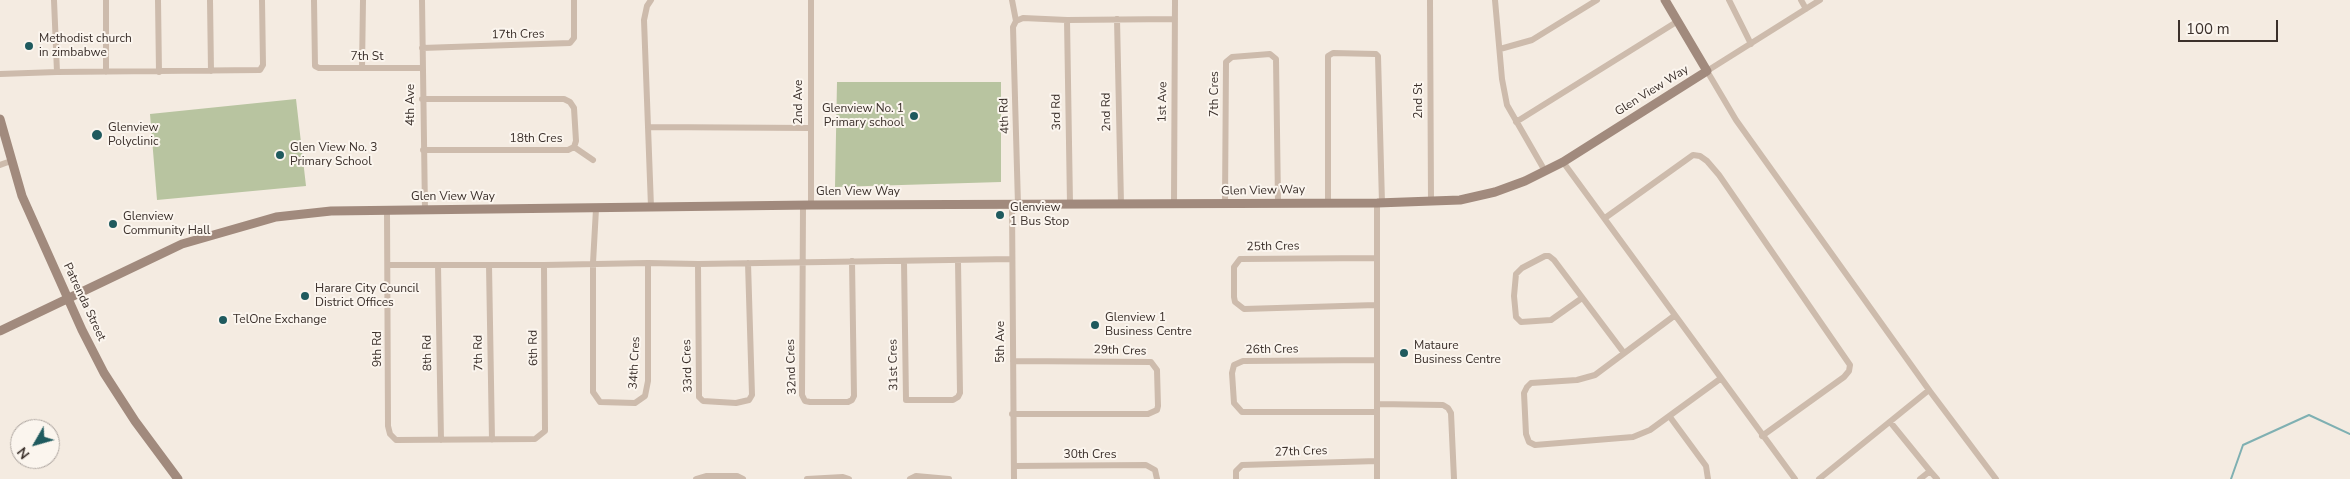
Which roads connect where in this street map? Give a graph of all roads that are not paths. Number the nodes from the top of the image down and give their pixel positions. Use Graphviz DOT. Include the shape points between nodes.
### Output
graph roads {
  1 [pos="54,0"];
  2 [pos="106,0"];
  3 [pos="158,0"];
  4 [pos="210,0"];
  5 [pos="262,0"];
  6 [pos="314,0"];
  7 [pos="363,0"];
  8 [pos="422,0"];
  9 [pos="574,0"];
  10 [pos="651,0"];
  11 [pos="811,0"];
  12 [pos="1012,0"];
  13 [pos="1175,0"];
  14 [pos="1430,0"];
  15 [pos="1495,0"];
  16 [pos="1597,0"];
  17 [pos="1665,0"];
  18 [pos="1729,0"];
  19 [pos="1801,0"];
  20 [pos="1820,0"];
  21 [pos="1806,9"];
  22 [pos="1117,19"];
  23 [pos="1176,19"];
  24 [pos="1067,20"];
  25 [pos="1678,21"];
  26 [pos="1015,24"];
  27 [pos="1751,44"];
  28 [pos="422,48"];
  29 [pos="1500,49"];
  30 [pos="362,68"];
  31 [pos="422,68"];
  32 [pos="211,71"];
  33 [pos="1707,71"];
  34 [pos="57,72"];
  35 [pos="106,72"];
  36 [pos="159,72"];
  37 [pos="0,74"];
  38 [pos="422,99"];
  39 [pos="0,119"];
  40 [pos="1516,122"];
  41 [pos="648,127"];
  42 [pos="810,128"];
  43 [pos="574,147"];
  44 [pos="423,150"];
  45 [pos="593,160"];
  46 [pos="11,161"];
  47 [pos="1563,162"];
  48 [pos="0,165"];
  49 [pos="1545,172"];
  50 [pos="1278,202"];
  51 [pos="1328,202"];
  52 [pos="1431,202"];
  53 [pos="1379,203"];
  54 [pos="1070,204"];
  55 [pos="1121,204"];
  56 [pos="1174,204"];
  57 [pos="1225,204"];
  58 [pos="807,205"];
  59 [pos="1015,205"];
  60 [pos="651,207"];
  61 [pos="596,209"];
  62 [pos="388,210"];
  63 [pos="425,210"];
  64 [pos="1605,218"];
  65 [pos="1376,258"];
  66 [pos="1012,259"];
  67 [pos="852,261"];
  68 [pos="904,261"];
  69 [pos="958,261"];
  70 [pos="801,262"];
  71 [pos="593,263"];
  72 [pos="648,263"];
  73 [pos="748,263"];
  74 [pos="698,264"];
  75 [pos="388,265"];
  76 [pos="438,265"];
  77 [pos="489,265"];
  78 [pos="544,265"];
  79 [pos="67,298"];
  80 [pos="1582,298"];
  81 [pos="1376,304"];
  82 [pos="1674,316"];
  83 [pos="0,331"];
  84 [pos="1624,353"];
  85 [pos="1013,360"];
  86 [pos="1377,360"];
  87 [pos="1720,379"];
  88 [pos="1929,390"];
  89 [pos="1377,404"];
  90 [pos="1377,412"];
  91 [pos="1012,414"];
  92 [pos="1670,417"];
  93 [pos="1891,423"];
  94 [pos="1762,436"];
  95 [pos="441,440"];
  96 [pos="492,440"];
  97 [pos="1377,461"];
  98 [pos="1014,466"];
  99 [pos="1930,471"];
  100 [pos="178,479"];
  101 [pos="696,479"];
  102 [pos="743,479"];
  103 [pos="807,479"];
  104 [pos="849,479"];
  105 [pos="910,479"];
  106 [pos="949,479"];
  107 [pos="1014,479"];
  108 [pos="1157,479"];
  109 [pos="1236,479"];
  110 [pos="1377,479"];
  111 [pos="1454,479"];
  112 [pos="1708,479"];
  113 [pos="1795,479"];
  114 [pos="1819,479"];
  115 [pos="1920,479"];
  116 [pos="1936,479"];
  117 [pos="1996,479"];
  1 -- 34 [label="street"];
  2 -- 35 [label="street"];
  3 -- 36 [label="street"];
  4 -- 32 [label="street"];
  5 -- 32 [label="street" via="262,69"];
  6 -- 30 [label="street, 7th St" via="315,66"];
  7 -- 30 [label="street"];
  8 -- 28 [label="street, 4th Ave"];
  9 -- 28 [label="street, 17th Cres" via="574,38 570,44"];
  10 -- 41 [label="street" via="644,20"];
  11 -- 42 [label="street, 2nd Ave"];
  12 -- 26 [label="street, 4th Rd"];
  13 -- 23 [label="street, 1st Ave"];
  14 -- 52 [label="street, 2nd St"];
  15 -- 29 [label="street"];
  16 -- 29 [label="street" via="1532,40"];
  17 -- 25 [label="street"];
  18 -- 27 [label="street"];
  19 -- 21 [label="street"];
  20 -- 21 [label="street"];
  21 -- 27 [label="street"];
  22 -- 23 [label="street"];
  22 -- 24 [label="street"];
  22 -- 55 [label="street, 2nd Rd"];
  23 -- 56 [label="street, 1st Ave"];
  24 -- 26 [label="street" via="1023,18"];
  24 -- 54 [label="street, 3rd Rd"];
  25 -- 33 [label="street"];
  25 -- 40 [label="street"];
  26 -- 59 [label="street, 4th Rd"];
  27 -- 33 [label="street"];
  28 -- 31 [label="street, 4th Ave"];
  29 -- 40 [label="street" via="1507,106"];
  30 -- 31 [label="street, 7th St"];
  31 -- 38 [label="street, 4th Ave"];
  32 -- 36 [label="street"];
  33 -- 47 [label="street, Glen View Way"];
  33 -- 88 [label="street" via="1736,120"];
  34 -- 35 [label="street"];
  34 -- 37 [label="street"];
  35 -- 36 [label="street"];
  38 -- 43 [label="street, 18th Cres" via="564,99 574,108"];
  38 -- 44 [label="street, 4th Ave"];
  39 -- 46 [label="street, Patrenda Street"];
  40 -- 49 [label="street"];
  41 -- 42 [label="street"];
  41 -- 60 [label="street"];
  42 -- 58 [label="street, 2nd Ave"];
  43 -- 44 [label="street, 18th Cres" via="568,150"];
  43 -- 45 [label="street"];
  44 -- 63 [label="street, 4th Ave"];
  46 -- 48 [label="street"];
  46 -- 79 [label="street, Patrenda Street" via="22,196"];
  47 -- 49 [label="street, Glen View Way"];
  47 -- 64 [label="street"];
  49 -- 52 [label="street, Glen View Way" via="1495,192 1460,200"];
  50 -- 51 [label="street, Glen View Way"];
  50 -- 57 [label="street, Glen View Way"];
  50 -- 57 [label="street, 7th Cres" via="1276,59 1270,54 1232,57 1226,62"];
  51 -- 53 [label="street, Glen View Way"];
  51 -- 53 [label="street" via="1328,56 1333,53 1376,54 1379,59"];
  52 -- 53 [label="street, Glen View Way"];
  53 -- 65 [label="street"];
  54 -- 55 [label="street, Glen View Way"];
  54 -- 59 [label="street, Glen View Way"];
  55 -- 56 [label="street, Glen View Way"];
  56 -- 57 [label="street, Glen View Way"];
  58 -- 59 [label="street, Glen View Way"];
  58 -- 60 [label="street, Glen View Way"];
  58 -- 70 [label="street, 32nd Cres"];
  59 -- 66 [label="street, 5th Ave"];
  60 -- 61 [label="street, Glen View Way"];
  61 -- 63 [label="street, Glen View Way"];
  61 -- 71 [label="street, 34th Cres"];
  62 -- 63 [label="street, Glen View Way"];
  62 -- 75 [label="street, 9th Rd"];
  62 -- 79 [label="street, Glen View Way" via="323,211 242,225 182,244"];
  64 -- 82 [label="street"];
  64 -- 94 [label="street" via="1693,155 1707,161 1722,180 1850,365 1844,377"];
  65 -- 81 [label="street"];
  65 -- 81 [label="street, 25th Cres" via="1240,260 1234,266 1234,297 1244,309"];
  66 -- 69 [label="street"];
  66 -- 85 [label="street, 5th Ave"];
  67 -- 68 [label="street"];
  67 -- 70 [label="street"];
  67 -- 70 [label="street, 32nd Cres" via="854,396 848,402 810,402 802,395"];
  68 -- 69 [label="street"];
  68 -- 69 [label="street, 31st Cres" via="906,400 953,400 960,393"];
  70 -- 73 [label="street"];
  71 -- 72 [label="street"];
  71 -- 72 [label="street, 34th Cres" via="593,392 605,404 635,403 645,396 647,390"];
  71 -- 78 [label="street"];
  72 -- 74 [label="street"];
  73 -- 74 [label="street"];
  73 -- 74 [label="street, 33rd Cres" via="752,395 749,400 736,402 703,401 699,397"];
  75 -- 76 [label="street"];
  75 -- 95 [label="street, 9th Rd" via="390,434 401,441"];
  76 -- 77 [label="street"];
  76 -- 95 [label="street, 8th Rd"];
  77 -- 78 [label="street"];
  77 -- 96 [label="street, 7th Rd"];
  78 -- 96 [label="street, 6th Rd" via="545,431 535,439"];
  79 -- 83 [label="street, Glen View Way"];
  79 -- 100 [label="street, Patrenda Street" via="104,373 134,421"];
  80 -- 80 [label="street" via="1550,256 1516,274 1516,317 1522,322 1551,320"];
  80 -- 84 [label="street"];
  81 -- 86 [label="street"];
  82 -- 84 [label="street"];
  82 -- 87 [label="street"];
  84 -- 92 [label="street" via="1587,378 1531,383 1524,393 1529,442 1535,445 1633,437"];
  85 -- 91 [label="street, 5th Ave"];
  85 -- 91 [label="street, 29th Cres" via="1151,362 1157,370 1158,406 1148,414"];
  86 -- 89 [label="street"];
  86 -- 90 [label="street, 26th Cres" via="1243,360 1234,365 1232,373 1234,403 1242,412"];
  87 -- 92 [label="street"];
  87 -- 94 [label="street"];
  88 -- 93 [label="street"];
  88 -- 117 [label="street"];
  89 -- 90 [label="street"];
  89 -- 111 [label="street" via="1443,404 1448,408 1451,413"];
  90 -- 97 [label="street"];
  91 -- 98 [label="street, 5th Ave"];
  92 -- 112 [label="street" via="1706,466"];
  93 -- 99 [label="street"];
  93 -- 114 [label="street"];
  94 -- 113 [label="street"];
  95 -- 96 [label="street"];
  97 -- 109 [label="street, 27th Cres" via="1242,465 1236,471"];
  97 -- 110 [label="street"];
  98 -- 107 [label="street, 5th Ave"];
  98 -- 108 [label="street, 30th Cres" via="1146,466 1155,470"];
  99 -- 115 [label="street"];
  99 -- 116 [label="street"];
  101 -- 102 [label="street" via="706,476 737,476"];
  103 -- 104 [label="street"];
  105 -- 106 [label="street" via="916,476"];
}
